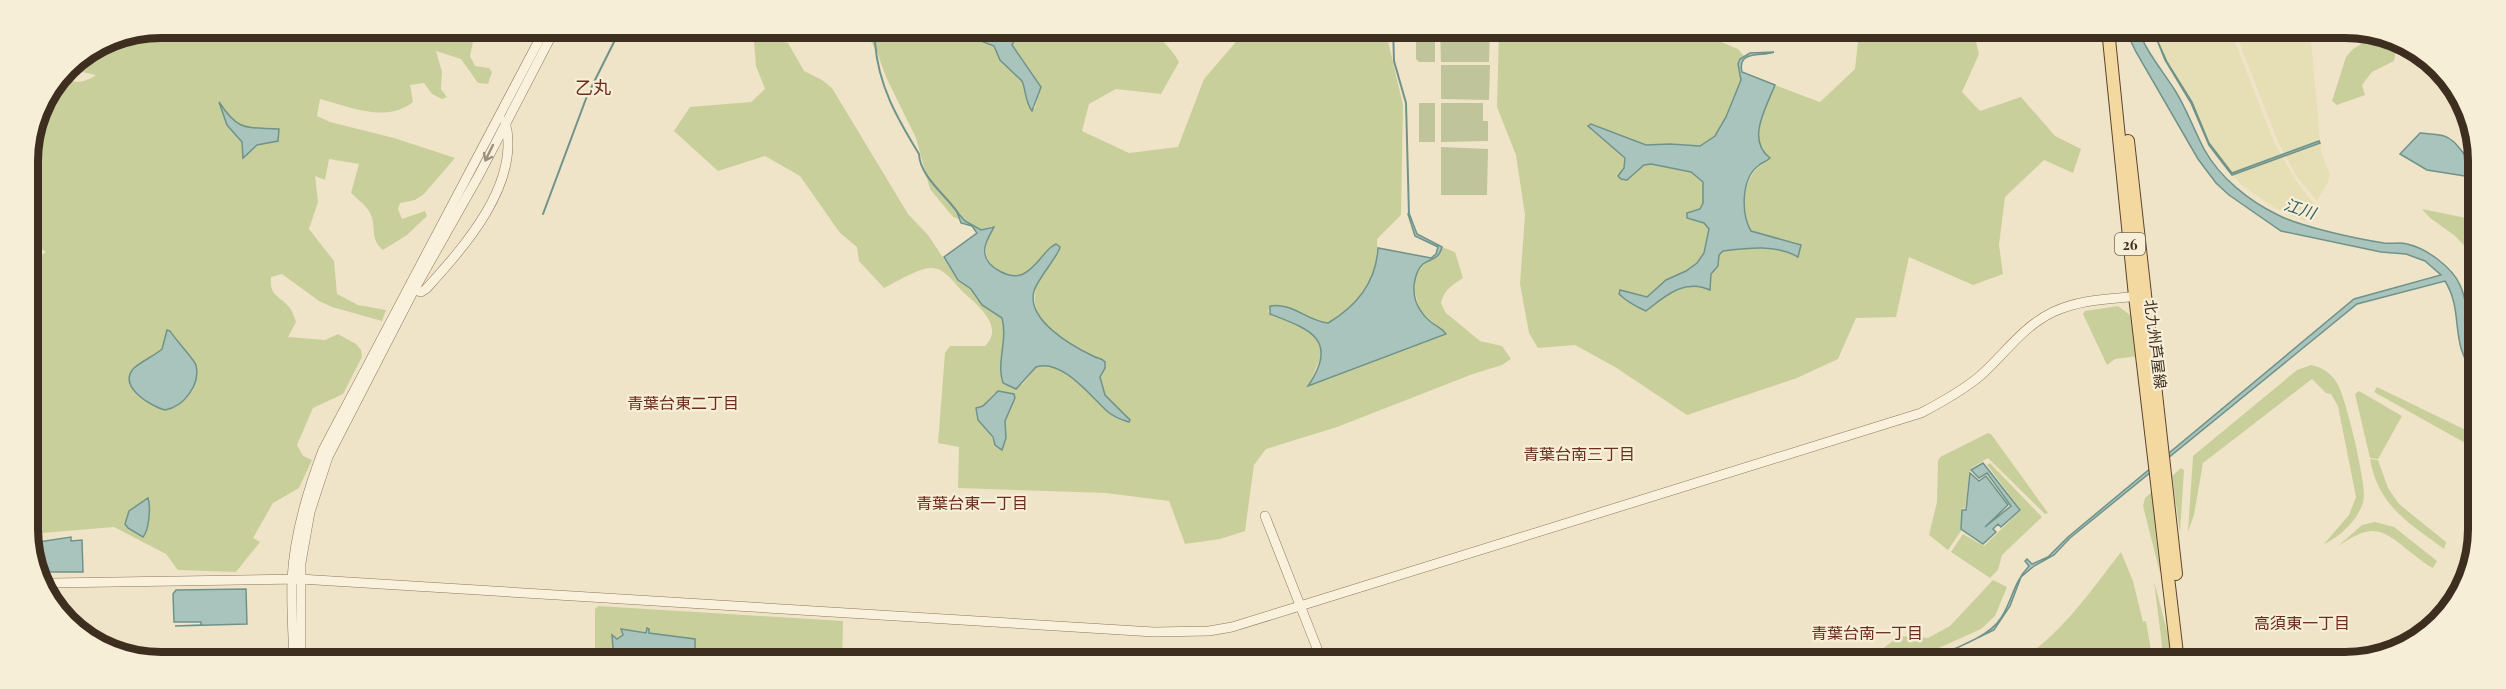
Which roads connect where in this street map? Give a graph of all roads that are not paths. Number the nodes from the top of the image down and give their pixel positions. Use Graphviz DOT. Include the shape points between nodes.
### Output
graph roads {
  1 [pos="540,38"];
  2 [pos="550,38"];
  3 [pos="2109,38"];
  4 [pos="2117,38"];
  5 [pos="505,121"];
  6 [pos="414,290"];
  7 [pos="2140,296"];
  8 [pos="2163,485"];
  9 [pos="1265,516"];
  10 [pos="296,580"];
  11 [pos="51,584"];
  12 [pos="1300,606"];
  13 [pos="1318,651"];
  14 [pos="2177,651"];
  15 [pos="2186,651"];
  16 [pos="294,652"];
  17 [pos="300,652"];
  1 -- 10 [label="street" via="323,450 303,506 297,537"];
  2 -- 5 [label="street"];
  3 -- 7 [label="main road, 北九州芦屋線 / 26"];
  4 -- 7 [label="main road, 北九州芦屋線 / 26"];
  5 -- 6 [label="street, one-way"];
  5 -- 6 [label="street" via="509,133 507,156 496,196 457,255 426,289"];
  6 -- 10 [label="street" via="328,457 310,512"];
  7 -- 8 [label="main road, 北九州芦屋線 / 26"];
  7 -- 12 [label="street" via="2075,304 2052,313 2011,342 1980,376 1949,399 1921,413"];
  8 -- 14 [label="main road, 北九州芦屋線 / 26"];
  8 -- 15 [label="main road, 北九州芦屋線 / 26"];
  9 -- 12 [label="street"];
  10 -- 11 [label="street"];
  10 -- 12 [label="street" via="1154,632 1232,627"];
  10 -- 16 [label="street"];
  10 -- 17 [label="street"];
  12 -- 13 [label="street"];
}
